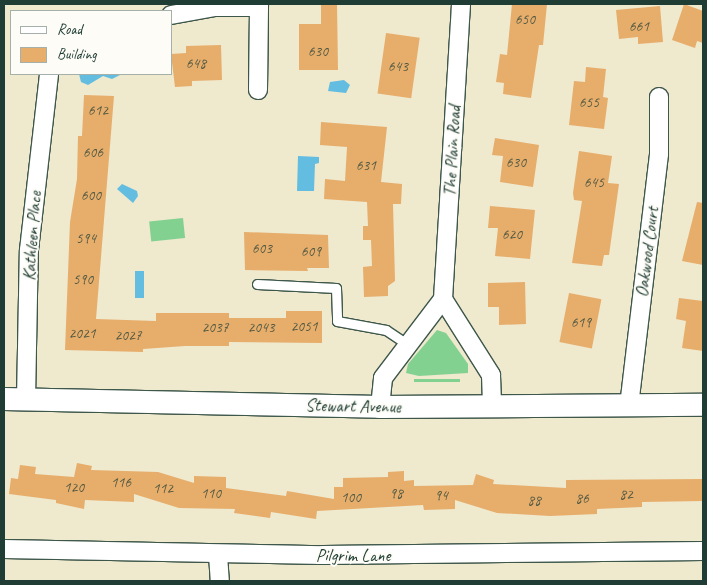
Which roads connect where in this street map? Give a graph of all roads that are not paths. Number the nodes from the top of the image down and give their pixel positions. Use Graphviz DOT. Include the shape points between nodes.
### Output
graph roads {
  1 [pos="460,4"];
  2 [pos="259,6"];
  3 [pos="172,15"];
  4 [pos="49,75"];
  5 [pos="258,90"];
  6 [pos="659,98"];
  7 [pos="257,284"];
  8 [pos="443,298"];
  9 [pos="408,345"];
  10 [pos="4,399"];
  11 [pos="26,400"];
  12 [pos="492,405"];
  13 [pos="703,405"];
  14 [pos="629,406"];
  15 [pos="380,407"];
  16 [pos="4,549"];
  17 [pos="703,551"];
  18 [pos="218,555"];
  19 [pos="220,581"];
  1 -- 8 [label="street, The Plain Road"];
  2 -- 3 [label="street" via="214,7"];
  2 -- 5 [label="street"];
  4 -- 11 [label="street, Kathleen Place" via="29,250"];
  6 -- 14 [label="street, Oakwood Court" via="659,154"];
  7 -- 9 [label="lane" via="336,288 337,321 386,330"];
  8 -- 9 [label="street"];
  8 -- 12 [label="street" via="491,375"];
  9 -- 15 [label="street" via="383,378"];
  10 -- 11 [label="street, Stewart Avenue"];
  11 -- 15 [label="street, Stewart Avenue"];
  12 -- 14 [label="street, Stewart Avenue"];
  12 -- 15 [label="street, Stewart Avenue"];
  13 -- 14 [label="street, Stewart Avenue"];
  16 -- 18 [label="street, Pilgrim Lane"];
  17 -- 18 [label="street, Pilgrim Lane"];
  18 -- 19 [label="street"];
}
